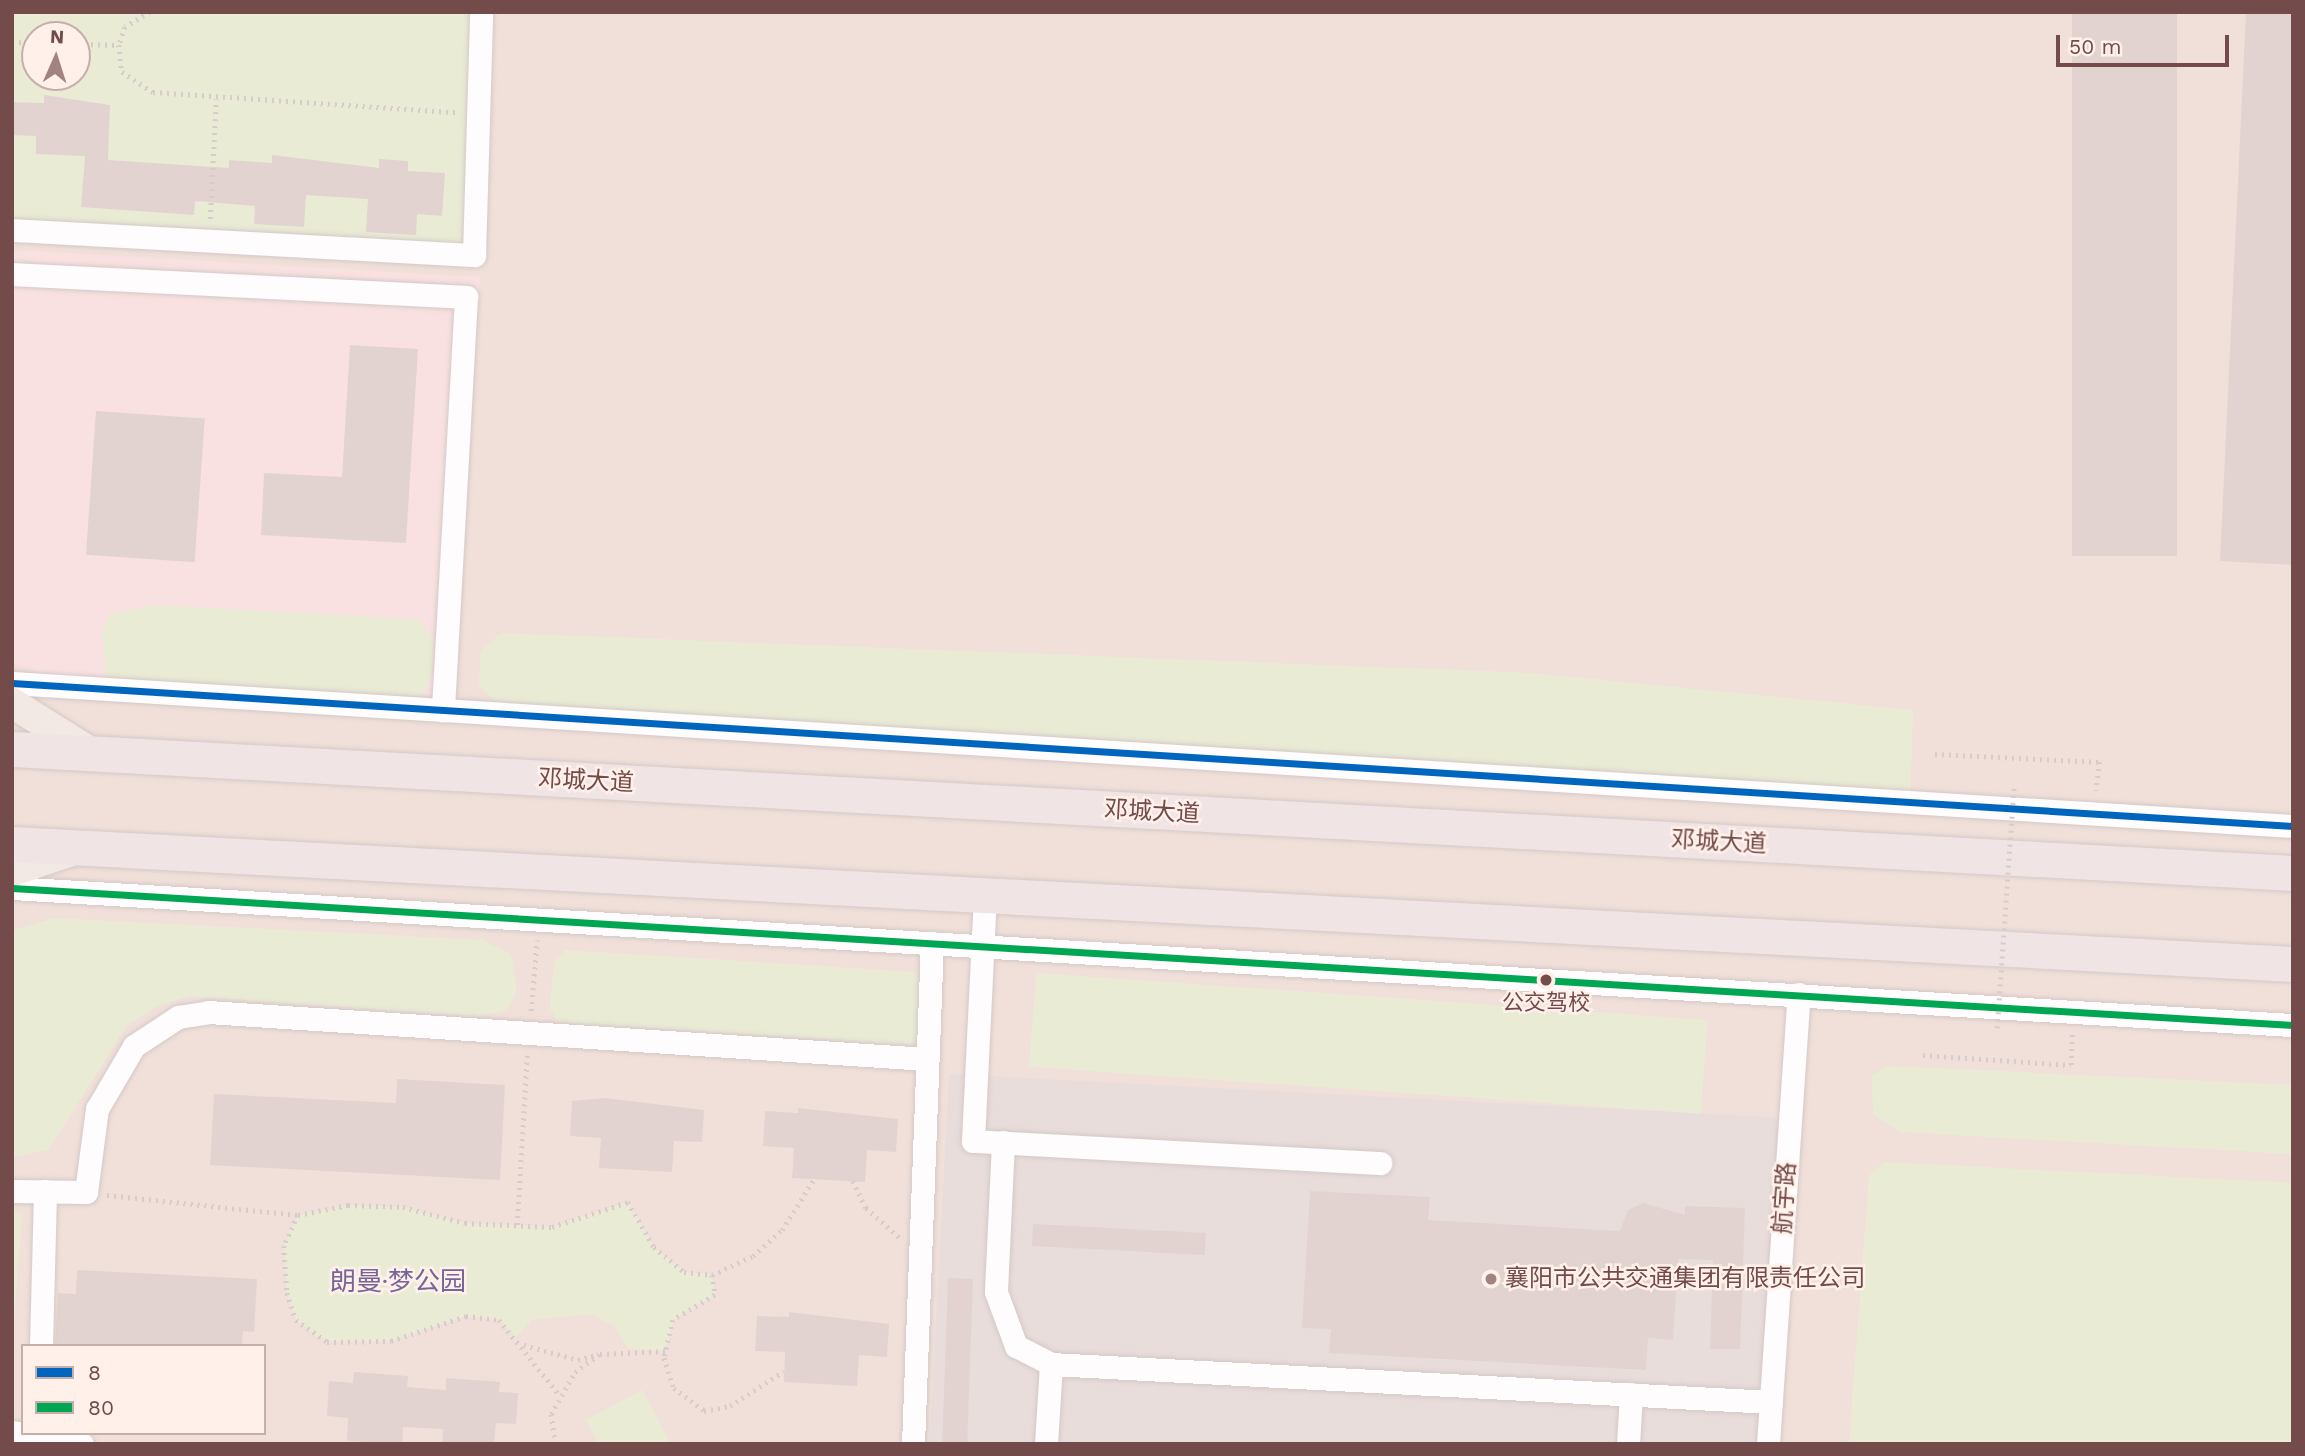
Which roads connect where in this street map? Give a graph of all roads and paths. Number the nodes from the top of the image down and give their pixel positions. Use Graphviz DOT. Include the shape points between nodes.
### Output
graph roads {
  1 [pos="149,12"];
  2 [pos="481,12"];
  3 [pos="91,44"];
  4 [pos="119,45"];
  5 [pos="216,99"];
  6 [pos="478,114"];
  7 [pos="12,230"];
  8 [pos="209,240"];
  9 [pos="12,274"];
  10 [pos="12,683"];
  11 [pos="12,703"];
  12 [pos="443,710"];
  13 [pos="12,750"];
  14 [pos="1935,754"];
  15 [pos="95,755"];
  16 [pos="2014,787"];
  17 [pos="2085,790"];
  18 [pos="2293,826"];
  19 [pos="12,844"];
  20 [pos="82,848"];
  21 [pos="12,871"];
  22 [pos="2293,873"];
  23 [pos="12,888"];
  24 [pos="985,895"];
  25 [pos="539,919"];
  26 [pos="932,943"];
  27 [pos="982,946"];
  28 [pos="2293,964"];
  29 [pos="1799,994"];
  30 [pos="2293,1025"];
  31 [pos="2010,1029"];
  32 [pos="2060,1032"];
  33 [pos="529,1033"];
  34 [pos="1923,1055"];
  35 [pos="927,1059"];
  36 [pos="1003,1142"];
  37 [pos="1380,1163"];
  38 [pos="814,1179"];
  39 [pos="853,1181"];
  40 [pos="12,1191"];
  41 [pos="45,1191"];
  42 [pos="86,1192"];
  43 [pos="298,1215"];
  44 [pos="517,1225"];
  45 [pos="920,1245"];
  46 [pos="712,1275"];
  47 [pos="41,1344"];
  48 [pos="523,1345"];
  49 [pos="666,1350"];
  50 [pos="600,1354"];
  51 [pos="1051,1364"];
  52 [pos="784,1371"];
  53 [pos="558,1393"];
  54 [pos="1631,1394"];
  55 [pos="1771,1402"];
  56 [pos="38,1435"];
  57 [pos="82,1444"];
  58 [pos="555,1444"];
  59 [pos="913,1444"];
  60 [pos="1046,1444"];
  61 [pos="1628,1444"];
  62 [pos="1768,1444"];
  1 -- 4 [label="path" via="125,27"];
  2 -- 6 [label="street"];
  3 -- 4 [label="path"];
  4 -- 5 [label="path" via="122,72 153,92"];
  5 -- 6 [label="path"];
  5 -- 8 [label="path"];
  6 -- 8 [label="street" via="474,255"];
  7 -- 8 [label="street"];
  9 -- 12 [label="street" via="466,298"];
  10 -- 12 [label="street"];
  11 -- 15 [label="main road"];
  12 -- 18 [label="street"];
  13 -- 15 [label="highway, 邓城大道"];
  14 -- 17 [label="path" via="2100,762 2097,791"];
  15 -- 22 [label="highway, 邓城大道"];
  16 -- 31 [label="path, bridge" via="1997,1028"];
  19 -- 20 [label="highway"];
  20 -- 21 [label="main road"];
  20 -- 24 [label="highway"];
  23 -- 25 [label="street"];
  24 -- 27 [label="street"];
  24 -- 28 [label="highway"];
  25 -- 26 [label="street"];
  25 -- 33 [label="path"];
  26 -- 27 [label="street"];
  26 -- 35 [label="street"];
  27 -- 29 [label="street"];
  27 -- 36 [label="street" via="973,1141"];
  29 -- 30 [label="street"];
  29 -- 55 [label="street, 航宇路"];
  32 -- 34 [label="path" via="2073,1033 2071,1066"];
  33 -- 35 [label="street"];
  33 -- 42 [label="street" via="208,1012 178,1017 134,1046 97,1109"];
  33 -- 44 [label="path"];
  35 -- 45 [label="street"];
  36 -- 37 [label="street"];
  36 -- 51 [label="street" via="996,1292 1016,1346"];
  38 -- 46 [label="path" via="782,1230 753,1256"];
  39 -- 45 [label="path" via="891,1235"];
  40 -- 41 [label="street"];
  41 -- 42 [label="street"];
  41 -- 47 [label="street"];
  42 -- 43 [label="path"];
  43 -- 44 [label="path" via="348,1205 404,1207 465,1223"];
  43 -- 48 [label="path" via="284,1246 287,1293 296,1320 327,1342 391,1341 466,1316 499,1320"];
  44 -- 46 [label="path" via="552,1227 628,1202 654,1247 684,1272"];
  45 -- 59 [label="street"];
  46 -- 49 [label="path" via="715,1294 673,1321"];
  48 -- 50 [label="path" via="578,1360"];
  48 -- 53 [label="path"];
  49 -- 50 [label="path"];
  49 -- 52 [label="path" via="674,1388 704,1412 730,1406"];
  50 -- 53 [label="path"];
  51 -- 54 [label="street"];
  51 -- 60 [label="street"];
  53 -- 58 [label="path" via="551,1414"];
  54 -- 55 [label="street"];
  54 -- 61 [label="street"];
  55 -- 62 [label="street, 航宇路"];
  56 -- 57 [label="street"];
}
